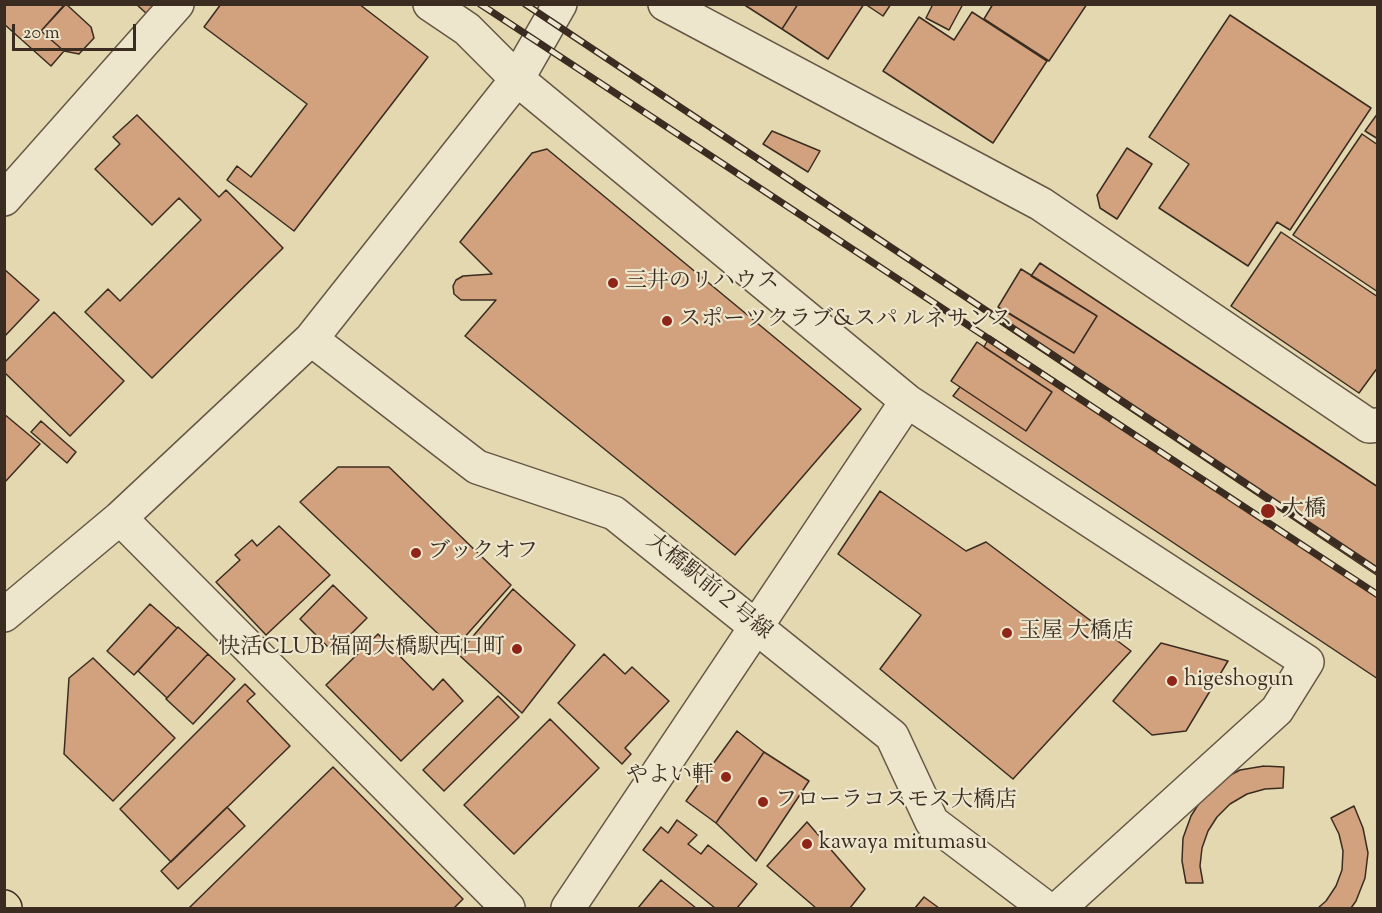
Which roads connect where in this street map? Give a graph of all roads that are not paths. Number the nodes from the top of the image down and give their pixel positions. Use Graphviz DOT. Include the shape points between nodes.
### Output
graph roads {
  1 [pos="177,4"];
  2 [pos="430,4"];
  3 [pos="560,4"];
  4 [pos="665,4"];
  5 [pos="517,80"];
  6 [pos="4,199"];
  7 [pos="311,339"];
  8 [pos="906,401"];
  9 [pos="1377,424"];
  10 [pos="120,518"];
  11 [pos="4,615"];
  12 [pos="757,627"];
  13 [pos="508,909"];
  14 [pos="568,909"];
  15 [pos="1046,909"];
  16 [pos="1059,909"];
  1 -- 6 [label="street"];
  2 -- 5 [label="street" via="467,29"];
  3 -- 5 [label="street"];
  4 -- 9 [label="street" via="1041,204 1369,426"];
  5 -- 7 [label="street"];
  5 -- 8 [label="street"];
  7 -- 10 [label="street"];
  7 -- 12 [label="street, 大橋駅前２号線" via="477,467 614,513"];
  8 -- 12 [label="street"];
  8 -- 16 [label="street" via="1307,662 1277,710"];
  10 -- 11 [label="street"];
  10 -- 13 [label="street"];
  12 -- 14 [label="street"];
  12 -- 15 [label="street, 大橋駅前２号線" via="892,736 932,822"];
}
